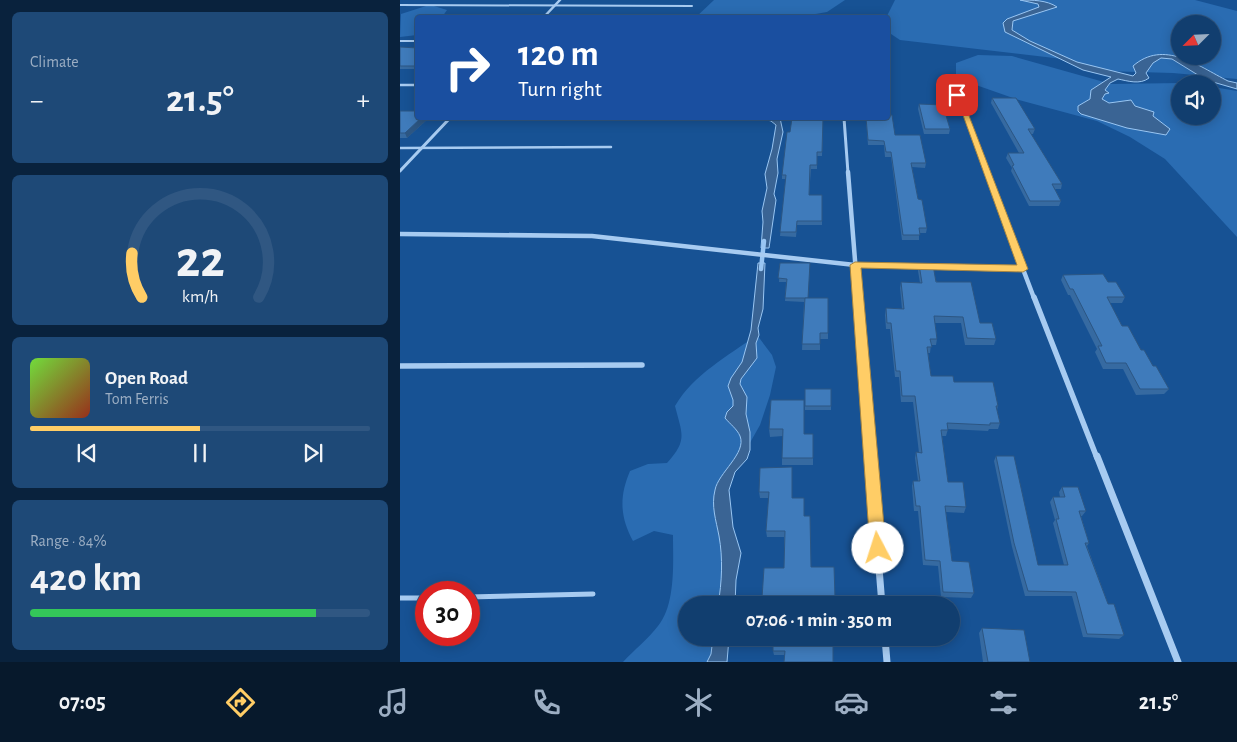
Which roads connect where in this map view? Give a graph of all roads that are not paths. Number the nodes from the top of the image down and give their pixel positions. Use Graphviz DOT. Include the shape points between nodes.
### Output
graph roads {
  1 [pos="560,0"];
  2 [pos="400,5"];
  3 [pos="555,5"];
  4 [pos="692,6"];
  5 [pos="546,15"];
  6 [pos="400,41"];
  7 [pos="415,41"];
  8 [pos="415,85"];
  9 [pos="400,86"];
  10 [pos="957,95"];
  11 [pos="448,120"];
  12 [pos="844,120"];
  13 [pos="611,147"];
  14 [pos="400,148"];
  15 [pos="421,148"];
  16 [pos="400,171"];
  17 [pos="400,234"];
  18 [pos="855,265"];
  19 [pos="1023,269"];
  20 [pos="642,365"];
  21 [pos="400,366"];
  22 [pos="593,594"];
  23 [pos="881,596"];
  24 [pos="480,597"];
  25 [pos="400,598"];
  26 [pos="415,598"];
  27 [pos="886,646"];
  28 [pos="887,662"];
  29 [pos="1178,662"];
  1 -- 3 [label="street"];
  2 -- 3 [label="lane"];
  3 -- 4 [label="lane"];
  3 -- 5 [label="street"];
  6 -- 7 [label="lane"];
  8 -- 9 [label="lane"];
  10 -- 19 [label="street"];
  11 -- 15 [label="street"];
  12 -- 18 [label="street"];
  13 -- 15 [label="lane"];
  14 -- 15 [label="lane"];
  15 -- 16 [label="street"];
  17 -- 18 [label="street" via="592,236"];
  18 -- 19 [label="street"];
  18 -- 23 [label="street"];
  19 -- 29 [label="street"];
  20 -- 21 [label="street"];
  22 -- 24 [label="lane"];
  25 -- 26 [label="lane"];
  27 -- 28 [label="street"];
}
